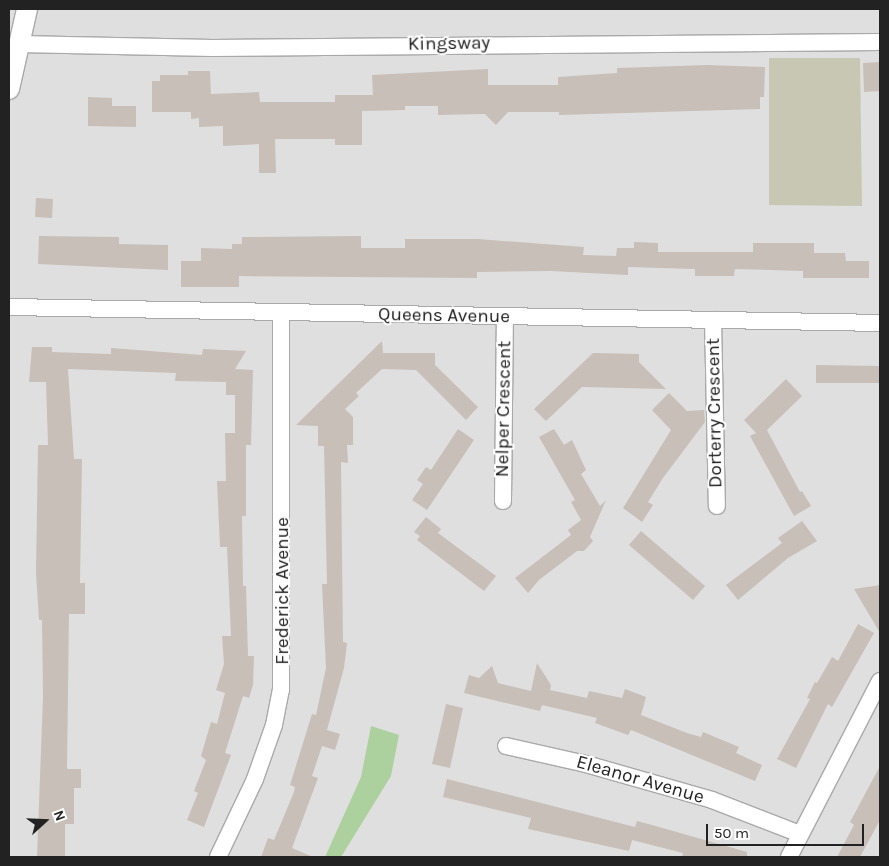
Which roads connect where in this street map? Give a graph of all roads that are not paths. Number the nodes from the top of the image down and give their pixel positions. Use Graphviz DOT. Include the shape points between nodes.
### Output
graph roads {
  1 [pos="27,9"];
  2 [pos="880,42"];
  3 [pos="18,44"];
  4 [pos="9,89"];
  5 [pos="9,307"];
  6 [pos="281,312"];
  7 [pos="506,318"];
  8 [pos="713,320"];
  9 [pos="880,323"];
  10 [pos="503,501"];
  11 [pos="717,506"];
  12 [pos="880,681"];
  13 [pos="506,746"];
  14 [pos="800,834"];
  15 [pos="218,857"];
  16 [pos="788,857"];
  1 -- 3 [label="street"];
  2 -- 3 [label="street, Kingsway" via="213,48"];
  3 -- 4 [label="street"];
  5 -- 6 [label="street, Queens Avenue"];
  6 -- 7 [label="street, Queens Avenue"];
  6 -- 15 [label="street, Frederick Avenue" via="281,690 274,725 255,779"];
  7 -- 8 [label="street, Queens Avenue"];
  7 -- 10 [label="street, Nelper Crescent"];
  8 -- 9 [label="street, Queens Avenue"];
  8 -- 11 [label="street, Dorterry Crescent"];
  12 -- 14 [label="street"];
  13 -- 14 [label="street, Eleanor Avenue" via="586,764 712,800"];
  14 -- 16 [label="street"];
}
